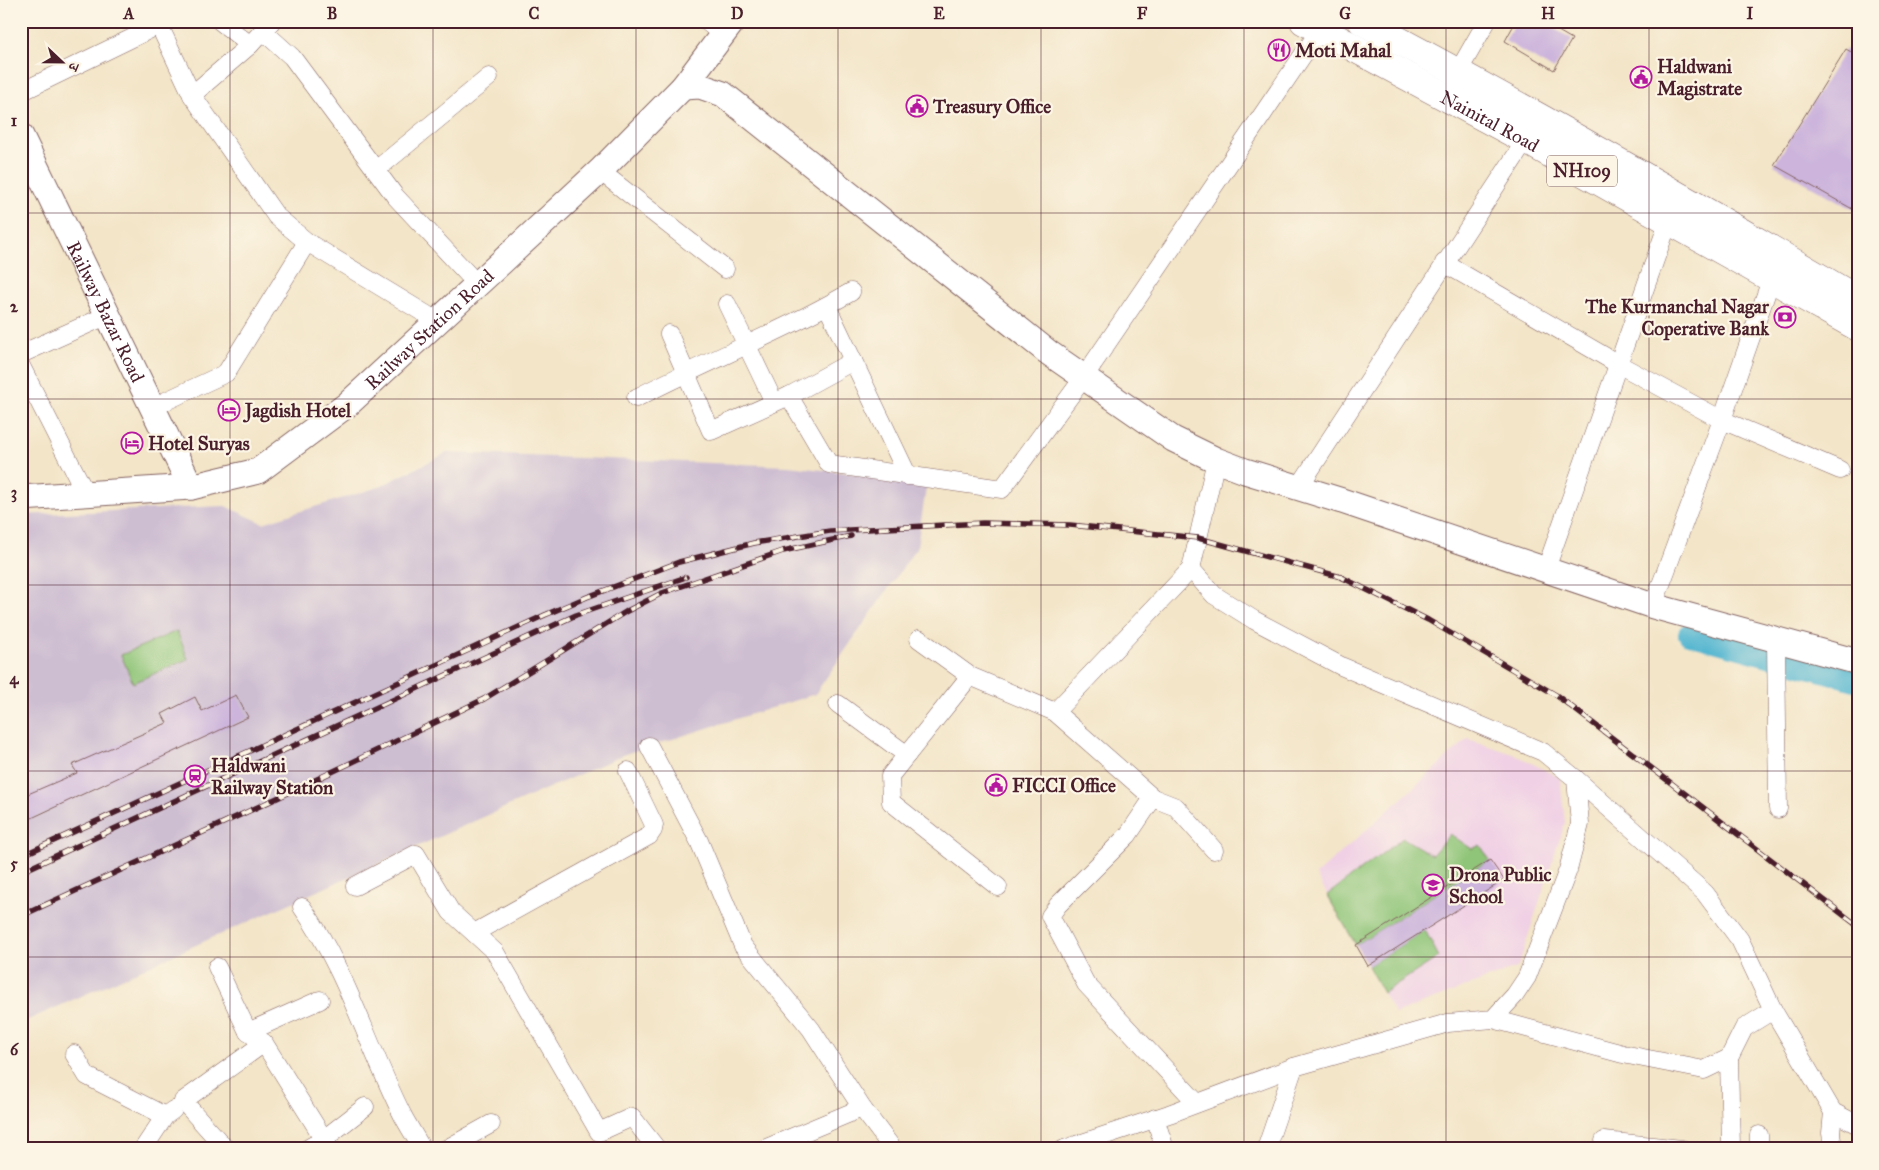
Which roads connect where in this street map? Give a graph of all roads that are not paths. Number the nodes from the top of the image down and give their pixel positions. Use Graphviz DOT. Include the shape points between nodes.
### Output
graph roads {
  1 [pos="220,21"];
  2 [pos="1362,21"];
  3 [pos="1487,21"];
  4 [pos="162,23"];
  5 [pos="267,26"];
  6 [pos="720,26"];
  7 [pos="1312,26"];
  8 [pos="250,45"];
  9 [pos="1458,72"];
  10 [pos="488,77"];
  11 [pos="683,87"];
  12 [pos="21,92"];
  13 [pos="192,94"];
  14 [pos="1444,96"];
  15 [pos="21,136"];
  16 [pos="1526,140"];
  17 [pos="376,170"];
  18 [pos="600,171"];
  19 [pos="1674,208"];
  20 [pos="308,242"];
  21 [pos="1444,263"];
  22 [pos="725,268"];
  23 [pos="1772,277"];
  24 [pos="478,284"];
  25 [pos="851,292"];
  26 [pos="1858,300"];
  27 [pos="728,304"];
  28 [pos="827,306"];
  29 [pos="108,314"];
  30 [pos="437,321"];
  31 [pos="1858,327"];
  32 [pos="669,334"];
  33 [pos="747,345"];
  34 [pos="21,354"];
  35 [pos="854,361"];
  36 [pos="1618,364"];
  37 [pos="21,366"];
  38 [pos="686,372"];
  39 [pos="1084,376"];
  40 [pos="636,398"];
  41 [pos="781,399"];
  42 [pos="153,407"];
  43 [pos="1722,420"];
  44 [pos="1216,460"];
  45 [pos="1840,470"];
  46 [pos="908,476"];
  47 [pos="191,486"];
  48 [pos="1299,487"];
  49 [pos="86,494"];
  50 [pos="21,498"];
  51 [pos="1191,569"];
  52 [pos="1546,569"];
  53 [pos="1653,606"];
  54 [pos="920,639"];
  55 [pos="1776,640"];
  56 [pos="1858,662"];
  57 [pos="970,676"];
  58 [pos="838,704"];
  59 [pos="1055,712"];
  60 [pos="649,746"];
  61 [pos="907,755"];
  62 [pos="628,771"];
  63 [pos="1576,779"];
  64 [pos="1153,798"];
  65 [pos="1778,809"];
  66 [pos="1214,850"];
  67 [pos="355,886"];
  68 [pos="998,887"];
  69 [pos="302,907"];
  70 [pos="474,933"];
  71 [pos="217,967"];
  72 [pos="320,1000"];
  73 [pos="1773,1010"];
  74 [pos="1493,1018"];
  75 [pos="248,1032"];
  76 [pos="264,1043"];
  77 [pos="74,1054"];
  78 [pos="1729,1058"];
  79 [pos="1294,1067"];
  80 [pos="183,1101"];
  81 [pos="1197,1103"];
  82 [pos="365,1107"];
  83 [pos="862,1108"];
  84 [pos="1834,1112"];
  85 [pos="165,1116"];
  86 [pos="1155,1118"];
  87 [pos="491,1124"];
  88 [pos="1858,1125"];
  89 [pos="1604,1141"];
  90 [pos="327,1144"];
  91 [pos="143,1149"];
  92 [pos="226,1149"];
  93 [pos="308,1149"];
  94 [pos="422,1149"];
  95 [pos="446,1149"];
  96 [pos="657,1149"];
  97 [pos="764,1149"];
  98 [pos="893,1149"];
  99 [pos="1064,1149"];
  100 [pos="1165,1149"];
  101 [pos="1266,1149"];
  102 [pos="1682,1149"];
  103 [pos="1731,1149"];
  104 [pos="1833,1149"];
  1 -- 8 [label="street"];
  2 -- 9 [label="highway, Nainital Road / NH109"];
  3 -- 9 [label="street"];
  4 -- 12 [label="street"];
  4 -- 13 [label="street"];
  5 -- 8 [label="street"];
  5 -- 17 [label="street"];
  6 -- 11 [label="street, Railway Station Road"];
  7 -- 14 [label="highway, Nainital Road / NH109"];
  7 -- 39 [label="street"];
  8 -- 13 [label="street"];
  9 -- 14 [label="highway"];
  9 -- 19 [label="highway, Nainital Road / NH109"];
  10 -- 17 [label="street"];
  11 -- 18 [label="street, Railway Station Road"];
  11 -- 39 [label="street" via="700,86 723,94 1049,353"];
  13 -- 20 [label="street" via="276,216"];
  14 -- 16 [label="highway, Nainital Road / NH109"];
  15 -- 29 [label="street, Railway Bazar Road"];
  16 -- 19 [label="highway, Nainital Road / NH109"];
  16 -- 21 [label="street"];
  17 -- 24 [label="street" via="395,196"];
  18 -- 22 [label="street"];
  18 -- 24 [label="street, Railway Station Road"];
  19 -- 23 [label="highway, Nainital Road / NH109"];
  19 -- 26 [label="highway, Nainital Road / NH109"];
  19 -- 36 [label="street"];
  20 -- 30 [label="street"];
  20 -- 42 [label="street" via="226,372"];
  21 -- 36 [label="street"];
  21 -- 48 [label="street"];
  23 -- 31 [label="highway, Nainital Road / NH109"];
  23 -- 43 [label="street"];
  24 -- 30 [label="street, Railway Station Road"];
  25 -- 28 [label="street"];
  27 -- 33 [label="street"];
  28 -- 33 [label="street"];
  28 -- 35 [label="street"];
  29 -- 34 [label="street"];
  29 -- 42 [label="street, Railway Bazar Road"];
  30 -- 47 [label="street, Railway Station Road" via="348,404 258,472"];
  32 -- 38 [label="street"];
  33 -- 38 [label="street"];
  33 -- 41 [label="street"];
  35 -- 41 [label="street"];
  35 -- 46 [label="street"];
  36 -- 43 [label="street"];
  36 -- 52 [label="street"];
  37 -- 49 [label="street"];
  38 -- 40 [label="street"];
  38 -- 41 [label="street" via="711,431"];
  39 -- 44 [label="street" via="1173,439"];
  39 -- 46 [label="street" via="1002,488"];
  41 -- 46 [label="street" via="829,464"];
  42 -- 47 [label="street, Railway Bazar Road"];
  43 -- 45 [label="street"];
  43 -- 53 [label="street"];
  44 -- 48 [label="street"];
  44 -- 51 [label="street"];
  47 -- 49 [label="street, Railway Station Road"];
  48 -- 52 [label="street"];
  49 -- 50 [label="street, Railway Station Road"];
  51 -- 59 [label="street"];
  51 -- 63 [label="street" via="1214,595 1254,620 1341,666 1543,752"];
  52 -- 53 [label="street"];
  53 -- 55 [label="street"];
  54 -- 57 [label="street"];
  55 -- 56 [label="street"];
  55 -- 65 [label="street"];
  57 -- 59 [label="street"];
  57 -- 61 [label="street"];
  58 -- 61 [label="street"];
  59 -- 64 [label="street"];
  60 -- 83 [label="street" via="699,841 743,946 811,1029"];
  61 -- 68 [label="street" via="890,776 891,802"];
  62 -- 70 [label="street" via="654,825 649,836"];
  63 -- 73 [label="street" via="1705,893 1740,940"];
  63 -- 74 [label="street" via="1580,824 1568,870 1528,976"];
  64 -- 66 [label="street" via="1176,807"];
  64 -- 81 [label="street" via="1128,835 1050,916 1086,984"];
  67 -- 70 [label="street" via="416,854 451,912"];
  69 -- 94 [label="street" via="321,934 403,1116"];
  70 -- 96 [label="street" via="495,952 599,1132 632,1117"];
  71 -- 75 [label="street"];
  72 -- 75 [label="street"];
  73 -- 78 [label="street" via="1744,1028"];
  73 -- 84 [label="street"];
  74 -- 78 [label="street" via="1623,1054 1704,1070"];
  74 -- 79 [label="street" via="1448,1023"];
  75 -- 76 [label="street"];
  76 -- 80 [label="street"];
  76 -- 90 [label="street"];
  77 -- 85 [label="street" via="87,1076"];
  78 -- 103 [label="street"];
  79 -- 81 [label="street"];
  79 -- 101 [label="street"];
  80 -- 85 [label="street"];
  80 -- 92 [label="street"];
  81 -- 86 [label="street"];
  82 -- 90 [label="street"];
  83 -- 97 [label="street"];
  83 -- 98 [label="street"];
  84 -- 88 [label="street"];
  84 -- 104 [label="street"];
  85 -- 91 [label="street"];
  86 -- 99 [label="street"];
  86 -- 100 [label="street"];
  87 -- 95 [label="street"];
  89 -- 102 [label="street"];
  90 -- 93 [label="street"];
}
